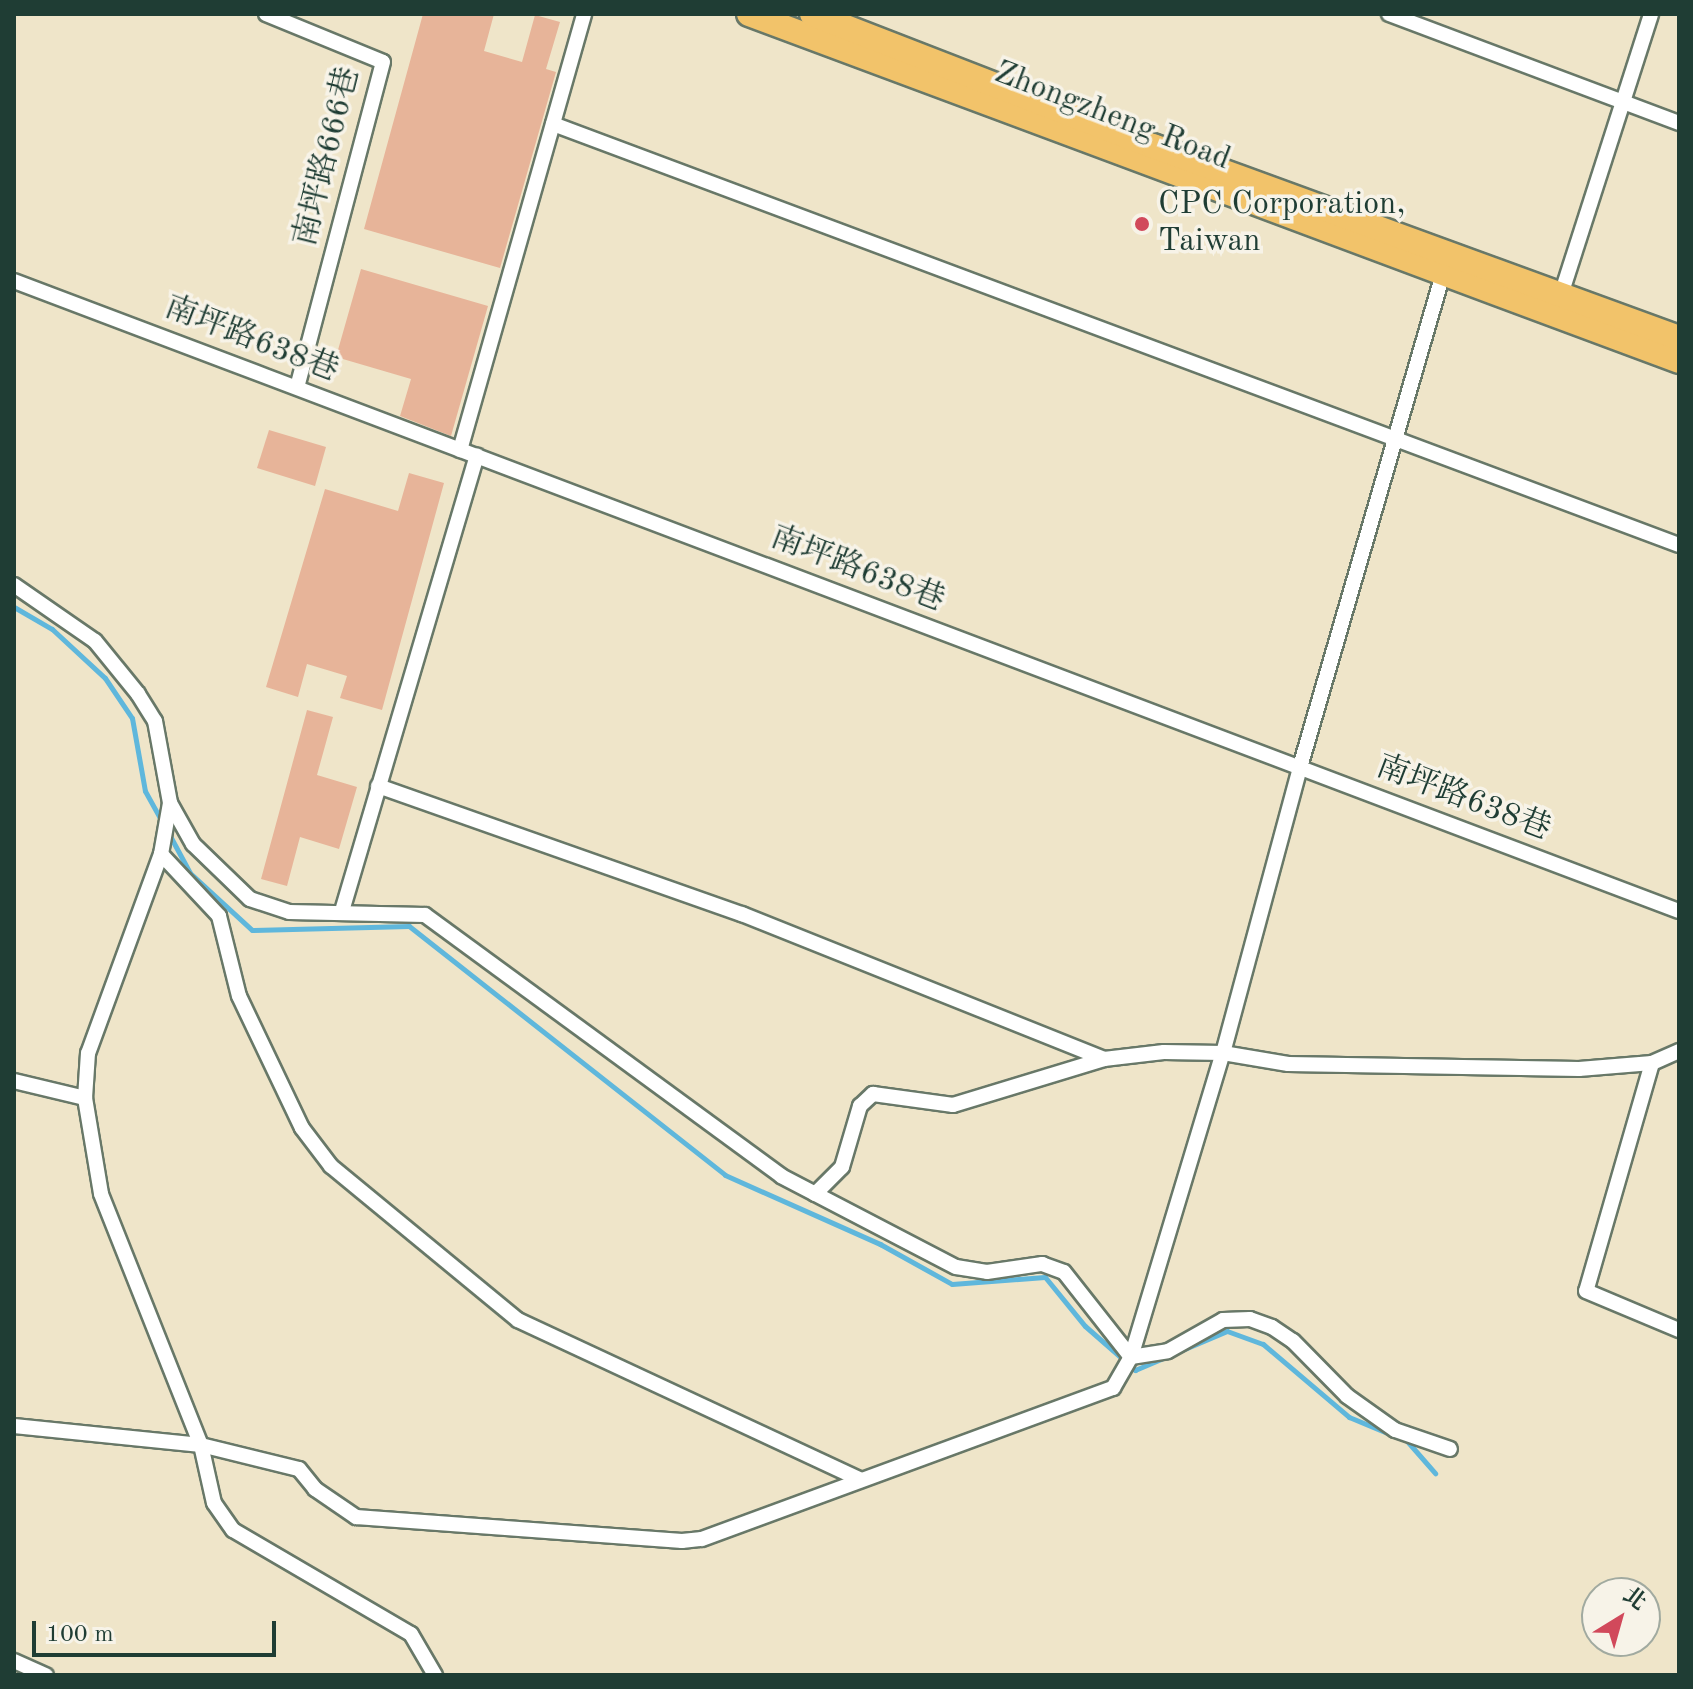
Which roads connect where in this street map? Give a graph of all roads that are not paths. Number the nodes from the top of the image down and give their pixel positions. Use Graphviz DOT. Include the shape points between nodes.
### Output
graph roads {
  1 [pos="266,14"];
  2 [pos="584,14"];
  3 [pos="749,14"];
  4 [pos="812,14"];
  5 [pos="1389,14"];
  6 [pos="1651,14"];
  7 [pos="1624,102"];
  8 [pos="1679,123"];
  9 [pos="553,124"];
  10 [pos="1447,262"];
  11 [pos="14,281"];
  12 [pos="1559,303"];
  13 [pos="1679,338"];
  14 [pos="1679,361"];
  15 [pos="297,387"];
  16 [pos="1396,437"];
  17 [pos="460,450"];
  18 [pos="477,456"];
  19 [pos="1679,545"];
  20 [pos="14,585"];
  21 [pos="1300,767"];
  22 [pos="378,786"];
  23 [pos="170,803"];
  24 [pos="161,854"];
  25 [pos="342,911"];
  26 [pos="1679,911"];
  27 [pos="1679,1051"];
  28 [pos="1223,1053"];
  29 [pos="1104,1059"];
  30 [pos="1652,1063"];
  31 [pos="14,1081"];
  32 [pos="85,1098"];
  33 [pos="815,1194"];
  34 [pos="1679,1330"];
  35 [pos="1131,1357"];
  36 [pos="14,1426"];
  37 [pos="201,1445"];
  38 [pos="1450,1449"];
  39 [pos="861,1480"];
  40 [pos="14,1661"];
  41 [pos="46,1675"];
  42 [pos="435,1675"];
  1 -- 15 [label="street, 南坪路666巷" via="383,62"];
  2 -- 9 [label="street"];
  3 -- 10 [label="main road, Zhongzheng Road"];
  4 -- 10 [label="main road, Zhongzheng Road"];
  5 -- 7 [label="street"];
  6 -- 7 [label="street"];
  7 -- 8 [label="street"];
  7 -- 12 [label="street"];
  9 -- 16 [label="street"];
  9 -- 17 [label="street"];
  10 -- 12 [label="main road, Zhongzheng Road"];
  10 -- 16 [label="street"];
  11 -- 15 [label="street, 南坪路638巷"];
  12 -- 13 [label="main road, Zhongzheng Road"];
  12 -- 14 [label="main road, Zhongzheng Road"];
  15 -- 17 [label="street, 南坪路638巷"];
  16 -- 19 [label="street"];
  16 -- 21 [label="street"];
  17 -- 18 [label="street, 南坪路638巷"];
  18 -- 21 [label="street, 南坪路638巷"];
  18 -- 22 [label="street"];
  20 -- 23 [label="street" via="95,641 138,694 155,721"];
  21 -- 26 [label="street, 南坪路638巷"];
  21 -- 28 [label="street"];
  22 -- 25 [label="street"];
  22 -- 29 [label="street" via="742,914"];
  23 -- 24 [label="street"];
  23 -- 25 [label="street" via="193,844 250,899 289,912"];
  24 -- 32 [label="street" via="88,1053"];
  24 -- 39 [label="street" via="219,916 239,996 302,1128 331,1166 518,1320"];
  25 -- 33 [label="street" via="425,915 447,928 781,1176"];
  27 -- 30 [label="street"];
  28 -- 29 [label="street"];
  28 -- 30 [label="street" via="1303,1064 1579,1069"];
  28 -- 35 [label="street"];
  29 -- 33 [label="street" via="953,1105 873,1094 860,1106 842,1167"];
  30 -- 34 [label="street" via="1586,1291"];
  31 -- 32 [label="street"];
  32 -- 37 [label="street" via="101,1194"];
  33 -- 35 [label="street" via="956,1267 987,1272 1042,1264 1064,1272"];
  35 -- 38 [label="street" via="1168,1351 1223,1320 1250,1319 1293,1341 1347,1396 1395,1430"];
  35 -- 39 [label="street" via="1113,1388"];
  36 -- 37 [label="street"];
  37 -- 39 [label="street" via="299,1469 315,1489 356,1517 682,1541 702,1539"];
  37 -- 42 [label="street" via="214,1503 233,1530 411,1634 424,1665"];
  40 -- 41 [label="street"];
}
